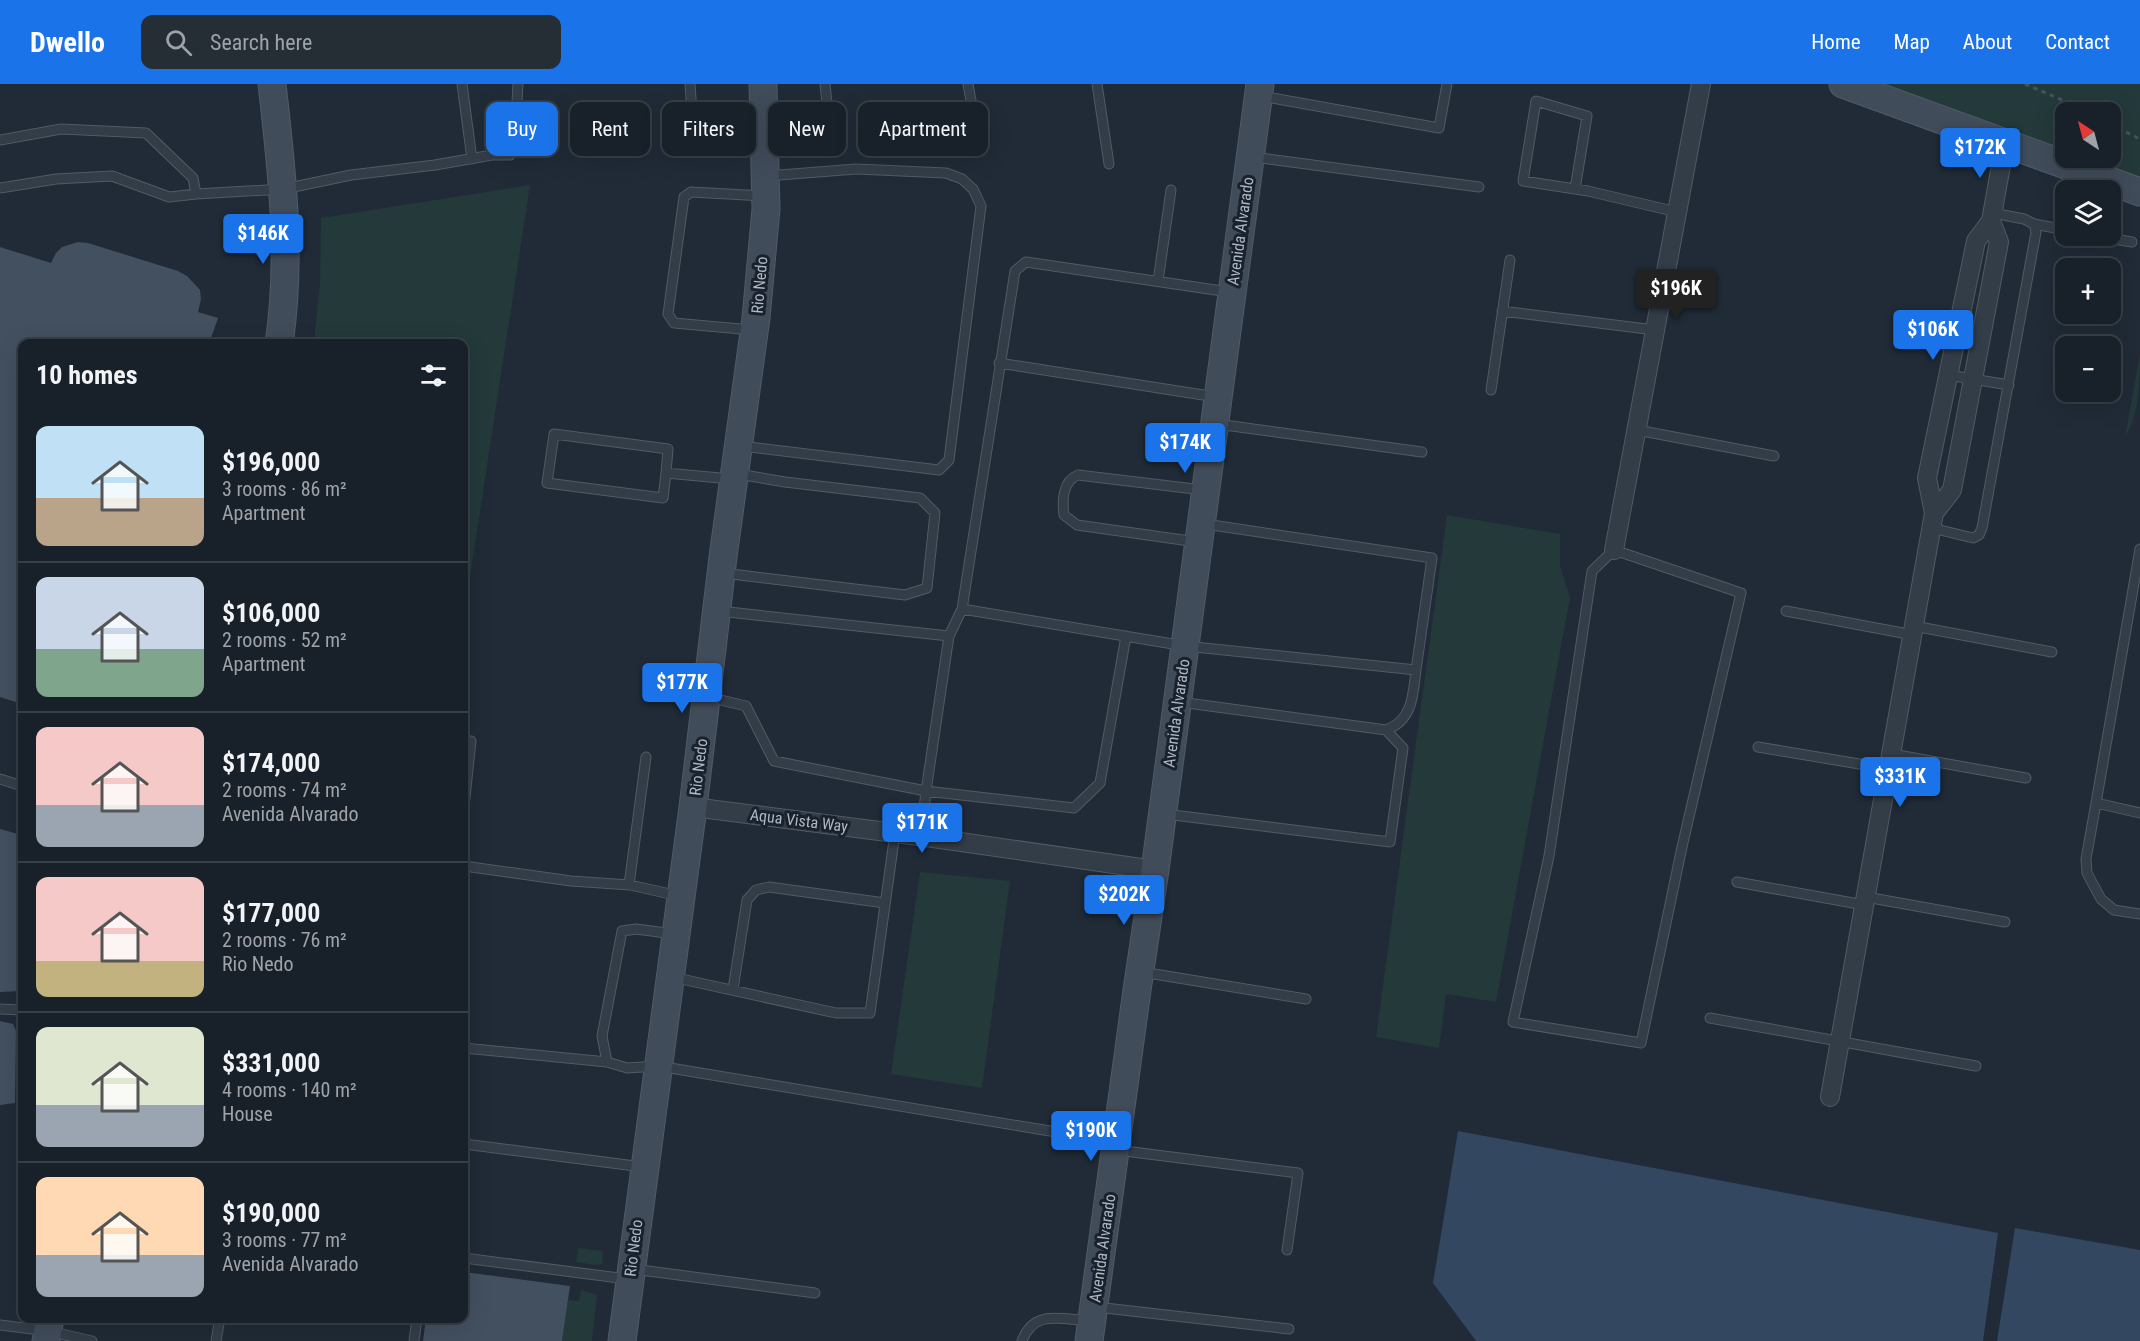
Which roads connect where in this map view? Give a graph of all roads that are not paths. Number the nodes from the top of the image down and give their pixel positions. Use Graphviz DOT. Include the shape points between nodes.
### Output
graph roads {
  1 [pos="272,84"];
  2 [pos="462,84"];
  3 [pos="518,84"];
  4 [pos="690,84"];
  5 [pos="764,84"];
  6 [pos="825,84"];
  7 [pos="968,84"];
  8 [pos="1097,84"];
  9 [pos="1447,84"];
  10 [pos="1701,84"];
  11 [pos="1844,84"];
  12 [pos="1259,90"];
  13 [pos="827,102"];
  14 [pos="971,102"];
  15 [pos="0,140"];
  16 [pos="2005,143"];
  17 [pos="766,147"];
  18 [pos="1250,157"];
  19 [pos="472,159"];
  20 [pos="1109,164"];
  21 [pos="766,186"];
  22 [pos="1479,187"];
  23 [pos="0,188"];
  24 [pos="284,189"];
  25 [pos="1575,189"];
  26 [pos="1172,190"];
  27 [pos="2140,192"];
  28 [pos="196,194"];
  29 [pos="1677,212"];
  30 [pos="1992,217"];
  31 [pos="2034,224"];
  32 [pos="2055,228"];
  33 [pos="2121,240"];
  34 [pos="2132,242"];
  35 [pos="1510,260"];
  36 [pos="1158,281"];
  37 [pos="1232,292"];
  38 [pos="1502,311"];
  39 [pos="755,330"];
  40 [pos="1655,330"];
  41 [pos="280,339"];
  42 [pos="999,363"];
  43 [pos="1948,375"];
  44 [pos="1973,380"];
  45 [pos="2009,385"];
  46 [pos="1491,390"];
  47 [pos="1218,397"];
  48 [pos="1215,424"];
  49 [pos="1637,430"];
  50 [pos="738,445"];
  51 [pos="1422,452"];
  52 [pos="1774,456"];
  53 [pos="666,472"];
  54 [pos="734,476"];
  55 [pos="1206,490"];
  56 [pos="1933,521"];
  57 [pos="1200,533"];
  58 [pos="2140,549"];
  59 [pos="1614,550"];
  60 [pos="721,573"];
  61 [pos="962,609"];
  62 [pos="717,611"];
  63 [pos="1786,611"];
  64 [pos="1914,630"];
  65 [pos="949,636"];
  66 [pos="1126,636"];
  67 [pos="1185,646"];
  68 [pos="2052,652"];
  69 [pos="1416,670"];
  70 [pos="706,697"];
  71 [pos="1178,702"];
  72 [pos="1386,730"];
  73 [pos="471,741"];
  74 [pos="1758,747"];
  75 [pos="646,757"];
  76 [pos="1890,761"];
  77 [pos="468,769"];
  78 [pos="2026,778"];
  79 [pos="0,779"];
  80 [pos="18,785"];
  81 [pos="926,791"];
  82 [pos="2096,803"];
  83 [pos="693,807"];
  84 [pos="1162,813"];
  85 [pos="2140,813"];
  86 [pos="895,833"];
  87 [pos="921,836"];
  88 [pos="468,867"];
  89 [pos="1155,870"];
  90 [pos="1737,882"];
  91 [pos="629,885"];
  92 [pos="681,897"];
  93 [pos="1865,901"];
  94 [pos="885,903"];
  95 [pos="2140,914"];
  96 [pos="2004,922"];
  97 [pos="676,934"];
  98 [pos="1139,972"];
  99 [pos="670,976"];
  100 [pos="733,989"];
  101 [pos="1306,999"];
  102 [pos="0,1009"];
  103 [pos="18,1010"];
  104 [pos="1710,1018"];
  105 [pos="1840,1040"];
  106 [pos="468,1048"];
  107 [pos="606,1062"];
  108 [pos="658,1066"];
  109 [pos="1976,1066"];
  110 [pos="1830,1097"];
  111 [pos="468,1145"];
  112 [pos="1116,1145"];
  113 [pos="644,1167"];
  114 [pos="1287,1250"];
  115 [pos="468,1258"];
  116 [pos="630,1274"];
  117 [pos="816,1293"];
  118 [pos="219,1323"];
  119 [pos="416,1323"];
  120 [pos="1091,1323"];
  121 [pos="0,1325"];
  122 [pos="1289,1329"];
  123 [pos="48,1330"];
  124 [pos="92,1341"];
  125 [pos="216,1341"];
  126 [pos="414,1341"];
  127 [pos="622,1341"];
  128 [pos="1022,1341"];
  1 -- 24 [label="street"];
  2 -- 19 [label="lane"];
  3 -- 19 [label="lane" via="510,155"];
  4 -- 17 [label="lane" via="700,142 708,148"];
  5 -- 17 [label="street, Rio Nedo"];
  6 -- 13 [label="lane"];
  7 -- 14 [label="lane"];
  8 -- 20 [label="lane"];
  9 -- 12 [label="lane" via="1439,128"];
  10 -- 29 [label="street"];
  11 -- 16 [label="street"];
  12 -- 18 [label="street, Avenida Alvarado"];
  15 -- 28 [label="lane" via="61,129 146,134 193,178"];
  16 -- 27 [label="street"];
  16 -- 30 [label="street"];
  17 -- 21 [label="street, Rio Nedo"];
  18 -- 22 [label="lane"];
  18 -- 37 [label="street, Avenida Alvarado"];
  19 -- 24 [label="lane" via="351,175"];
  21 -- 39 [label="street, Rio Nedo"];
  21 -- 39 [label="lane" via="691,192 684,197 668,314 674,323"];
  21 -- 50 [label="lane" via="856,169 946,173 962,178 981,206 949,460 939,470"];
  23 -- 28 [label="lane" via="112,176 169,197"];
  24 -- 28 [label="lane"];
  24 -- 41 [label="street" via="286,271"];
  25 -- 25 [label="lane" via="1523,181 1536,101 1587,116"];
  25 -- 29 [label="lane"];
  26 -- 36 [label="lane"];
  29 -- 40 [label="street"];
  30 -- 31 [label="lane" via="2024,219"];
  30 -- 43 [label="street" via="1976,241"];
  30 -- 44 [label="street" via="1999,242"];
  31 -- 32 [label="lane"];
  31 -- 45 [label="lane" via="2036,238"];
  33 -- 34 [label="lane"];
  35 -- 38 [label="lane"];
  36 -- 37 [label="lane"];
  36 -- 42 [label="lane" via="1026,262 1013,274"];
  37 -- 47 [label="street, Avenida Alvarado"];
  38 -- 40 [label="lane"];
  38 -- 46 [label="lane"];
  39 -- 50 [label="street, Rio Nedo"];
  40 -- 49 [label="street"];
  42 -- 47 [label="lane"];
  42 -- 61 [label="lane"];
  43 -- 44 [label="lane"];
  43 -- 56 [label="street" via="1927,478"];
  44 -- 45 [label="lane"];
  44 -- 56 [label="street" via="1952,490"];
  45 -- 56 [label="lane" via="1983,528 1973,538"];
  47 -- 48 [label="street, Avenida Alvarado"];
  48 -- 51 [label="lane"];
  48 -- 55 [label="street, Avenida Alvarado"];
  49 -- 52 [label="lane"];
  49 -- 59 [label="street"];
  50 -- 54 [label="street, Rio Nedo"];
  53 -- 53 [label="lane" via="663,498 547,483 554,434 668,449"];
  53 -- 54 [label="lane"];
  54 -- 60 [label="street, Rio Nedo"];
  54 -- 60 [label="lane" via="920,498 935,513 927,588 905,595"];
  55 -- 57 [label="street, Avenida Alvarado"];
  55 -- 57 [label="lane" via="1078,475 1065,488 1064,515 1077,525"];
  56 -- 64 [label="street"];
  57 -- 67 [label="street, Avenida Alvarado"];
  57 -- 69 [label="lane" via="1432,558"];
  58 -- 82 [label="lane"];
  59 -- 59 [label="lane" via="1741,593 1641,1043 1513,1022 1549,856 1592,570"];
  60 -- 62 [label="street, Rio Nedo"];
  61 -- 65 [label="lane"];
  61 -- 66 [label="lane"];
  62 -- 65 [label="lane"];
  62 -- 70 [label="street, Rio Nedo"];
  63 -- 64 [label="lane"];
  64 -- 68 [label="lane"];
  64 -- 76 [label="street"];
  65 -- 81 [label="lane"];
  66 -- 67 [label="lane"];
  66 -- 81 [label="lane" via="1100,783 1074,808"];
  67 -- 69 [label="lane"];
  67 -- 71 [label="street, Avenida Alvarado"];
  69 -- 72 [label="lane" via="1407,715"];
  70 -- 81 [label="lane" via="747,706 774,761"];
  70 -- 83 [label="street, Rio Nedo"];
  71 -- 72 [label="lane"];
  71 -- 84 [label="street, Avenida Alvarado"];
  72 -- 84 [label="lane" via="1403,748 1390,842"];
  73 -- 77 [label="lane"];
  74 -- 76 [label="lane"];
  75 -- 91 [label="lane"];
  76 -- 78 [label="lane"];
  76 -- 93 [label="street"];
  79 -- 80 [label="lane"];
  81 -- 87 [label="lane"];
  82 -- 85 [label="lane"];
  82 -- 95 [label="lane" via="2087,873 2101,899 2114,910"];
  83 -- 86 [label="street, Aqua Vista Way"];
  83 -- 92 [label="street, Rio Nedo"];
  84 -- 89 [label="street, Avenida Alvarado"];
  86 -- 87 [label="street, Aqua Vista Way"];
  86 -- 94 [label="lane"];
  87 -- 89 [label="street, Aqua Vista Way"];
  88 -- 91 [label="lane"];
  89 -- 98 [label="street, Avenida Alvarado"];
  90 -- 93 [label="lane"];
  91 -- 92 [label="lane"];
  92 -- 97 [label="street, Rio Nedo"];
  93 -- 96 [label="lane"];
  93 -- 105 [label="street"];
  94 -- 100 [label="lane" via="769,887 756,890 747,900"];
  94 -- 100 [label="lane" via="870,1013 836,1013"];
  97 -- 99 [label="street, Rio Nedo"];
  97 -- 107 [label="lane" via="622,931 602,1036"];
  98 -- 101 [label="lane"];
  98 -- 112 [label="street, Avenida Alvarado"];
  99 -- 100 [label="lane"];
  99 -- 108 [label="street, Rio Nedo"];
  102 -- 103 [label="lane"];
  104 -- 105 [label="lane"];
  105 -- 109 [label="lane"];
  105 -- 110 [label="street"];
  106 -- 107 [label="lane"];
  107 -- 108 [label="lane" via="627,1068"];
  108 -- 112 [label="lane"];
  108 -- 113 [label="street, Rio Nedo"];
  111 -- 113 [label="lane"];
  112 -- 114 [label="lane" via="1298,1173"];
  112 -- 120 [label="street, Avenida Alvarado"];
  113 -- 116 [label="street, Rio Nedo"];
  115 -- 116 [label="lane"];
  116 -- 117 [label="lane"];
  116 -- 127 [label="street, Rio Nedo"];
  118 -- 125 [label="lane"];
  119 -- 126 [label="lane"];
  120 -- 122 [label="lane"];
  120 -- 128 [label="lane" via="1045,1317 1031,1325"];
  121 -- 123 [label="lane"];
  123 -- 124 [label="lane"];
}
